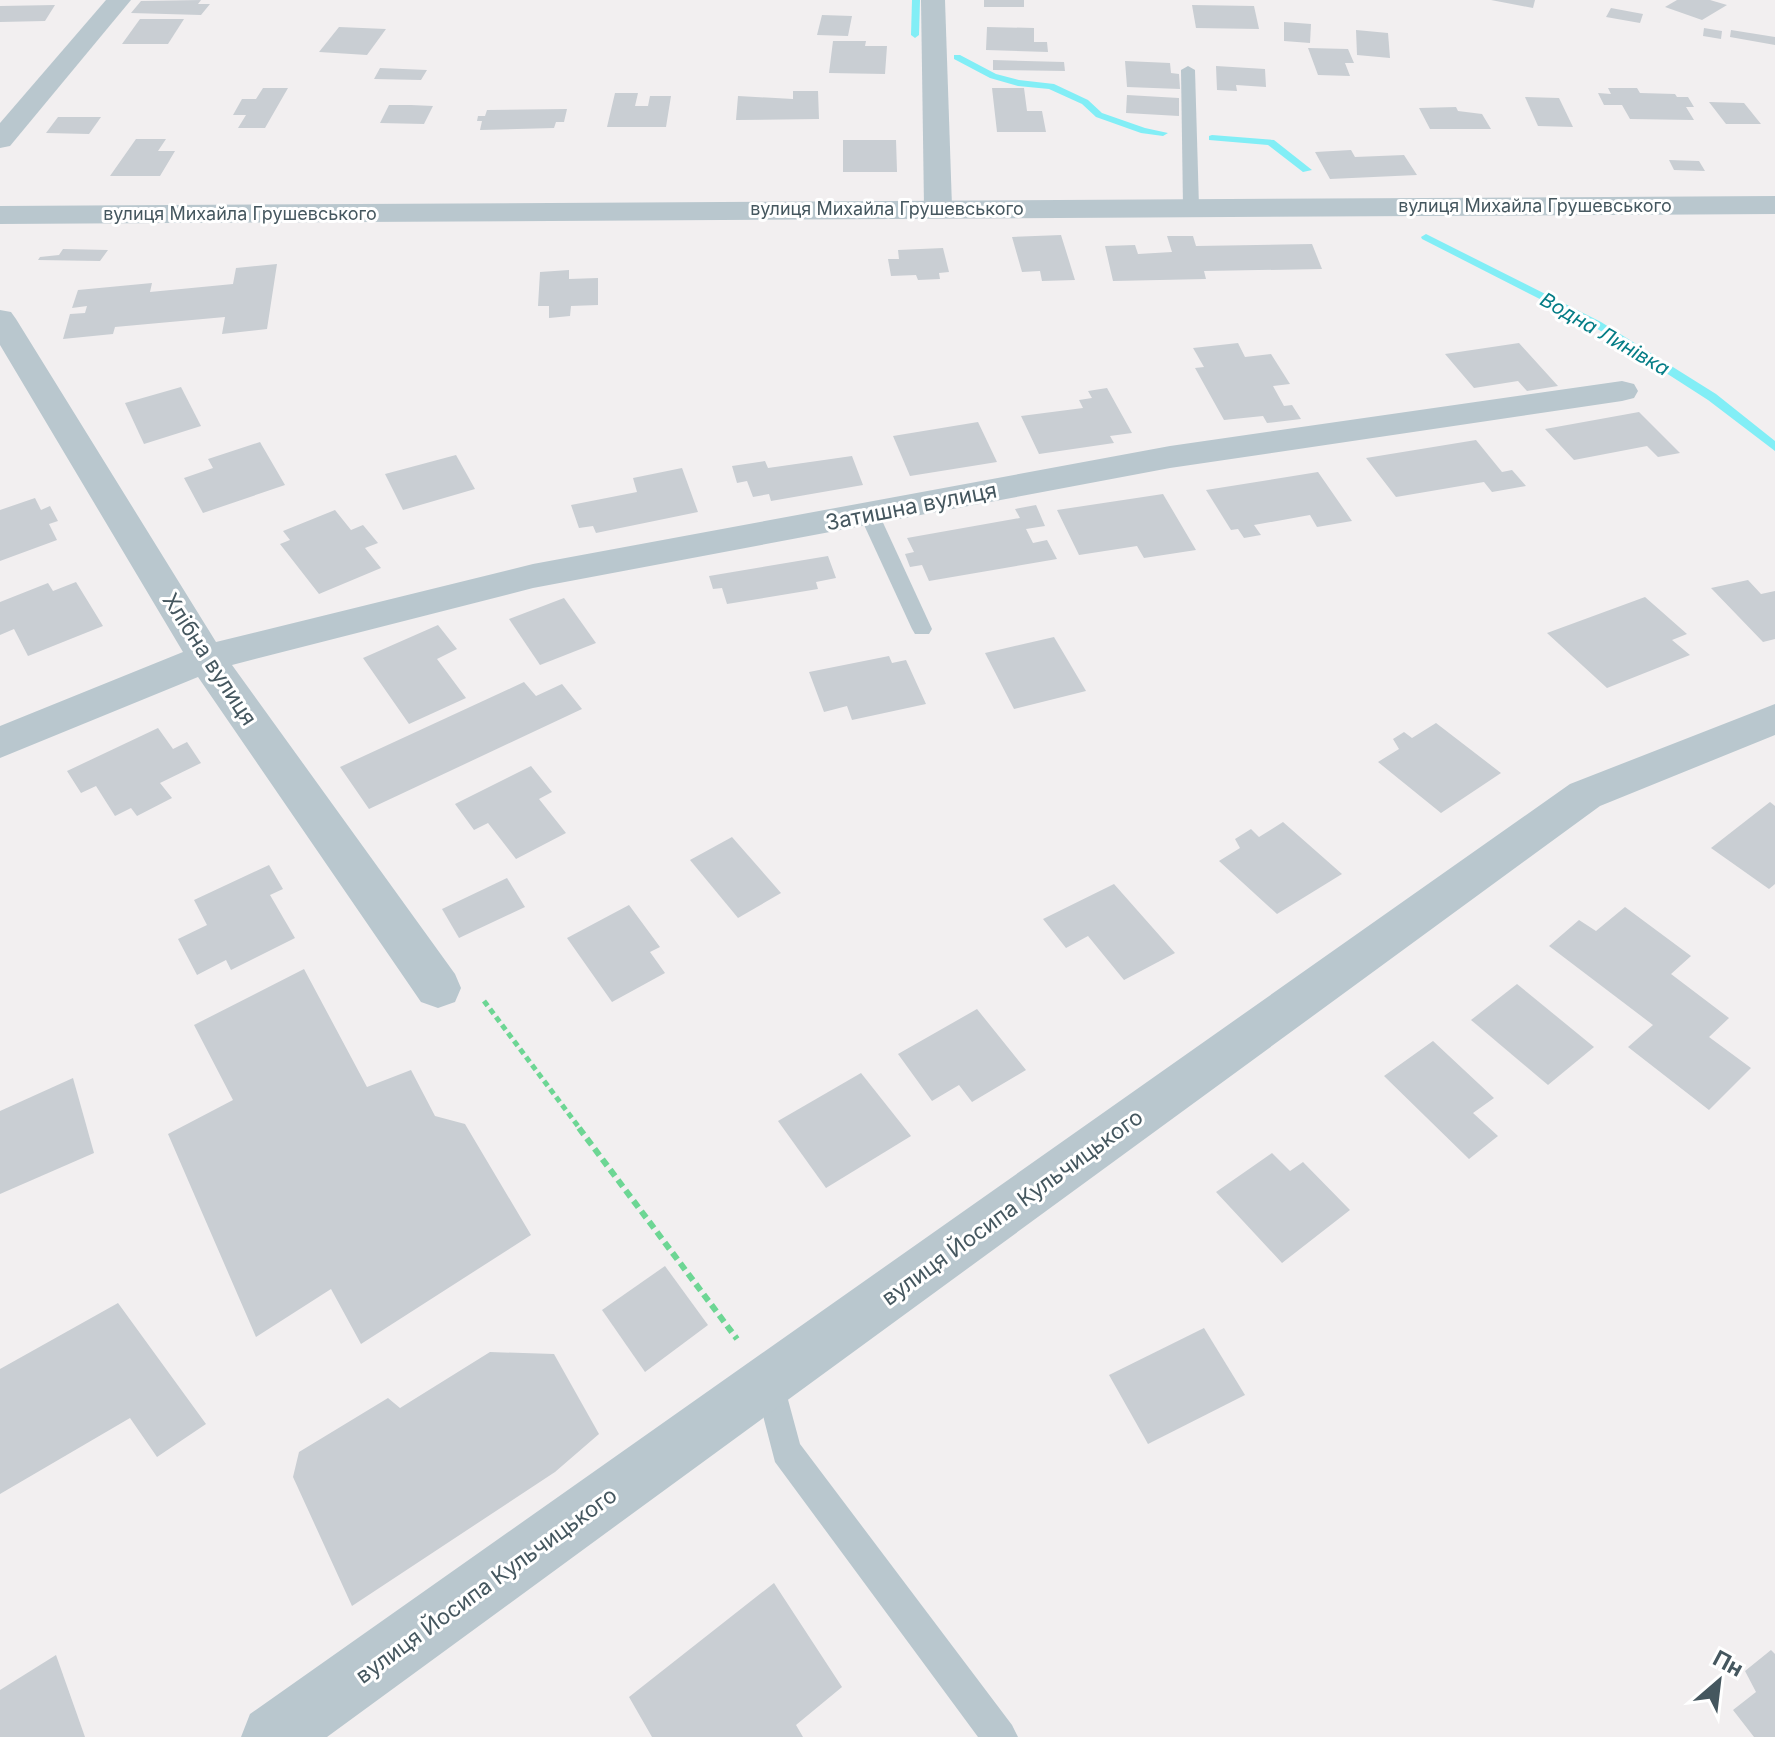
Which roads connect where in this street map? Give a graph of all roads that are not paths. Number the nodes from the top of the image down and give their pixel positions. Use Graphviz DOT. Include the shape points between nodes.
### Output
graph roads {
  1 [pos="119,0"];
  2 [pos="933,0"];
  3 [pos="1188,70"];
  4 [pos="0,140"];
  5 [pos="1775,205"];
  6 [pos="938,207"];
  7 [pos="1191,207"];
  8 [pos="0,215"];
  9 [pos="0,319"];
  10 [pos="1622,391"];
  11 [pos="869,514"];
  12 [pos="922,629"];
  13 [pos="206,658"];
  14 [pos="1775,719"];
  15 [pos="0,743"];
  16 [pos="438,988"];
  17 [pos="769,1381"];
  18 [pos="273,1737"];
  19 [pos="1000,1737"];
  1 -- 4 [label="street"];
  2 -- 6 [label="street"];
  3 -- 7 [label="lane"];
  5 -- 7 [label="street, вулиця Михайла Грушевського"];
  6 -- 7 [label="street, вулиця Михайла Грушевського"];
  6 -- 8 [label="street, вулиця Михайла Грушевського"];
  9 -- 13 [label="street, Хлібна вулиця"];
  10 -- 11 [label="street, Затишна вулиця" via="1170,457"];
  11 -- 12 [label="lane"];
  11 -- 13 [label="street, Затишна вулиця" via="533,576"];
  13 -- 15 [label="street, Затишна вулиця"];
  13 -- 16 [label="street, Хлібна вулиця"];
  14 -- 17 [label="street, вулиця Йосипа Кульчицького" via="1585,795"];
  17 -- 18 [label="street, вулиця Йосипа Кульчицького"];
  17 -- 19 [label="lane" via="786,1451"];
}
